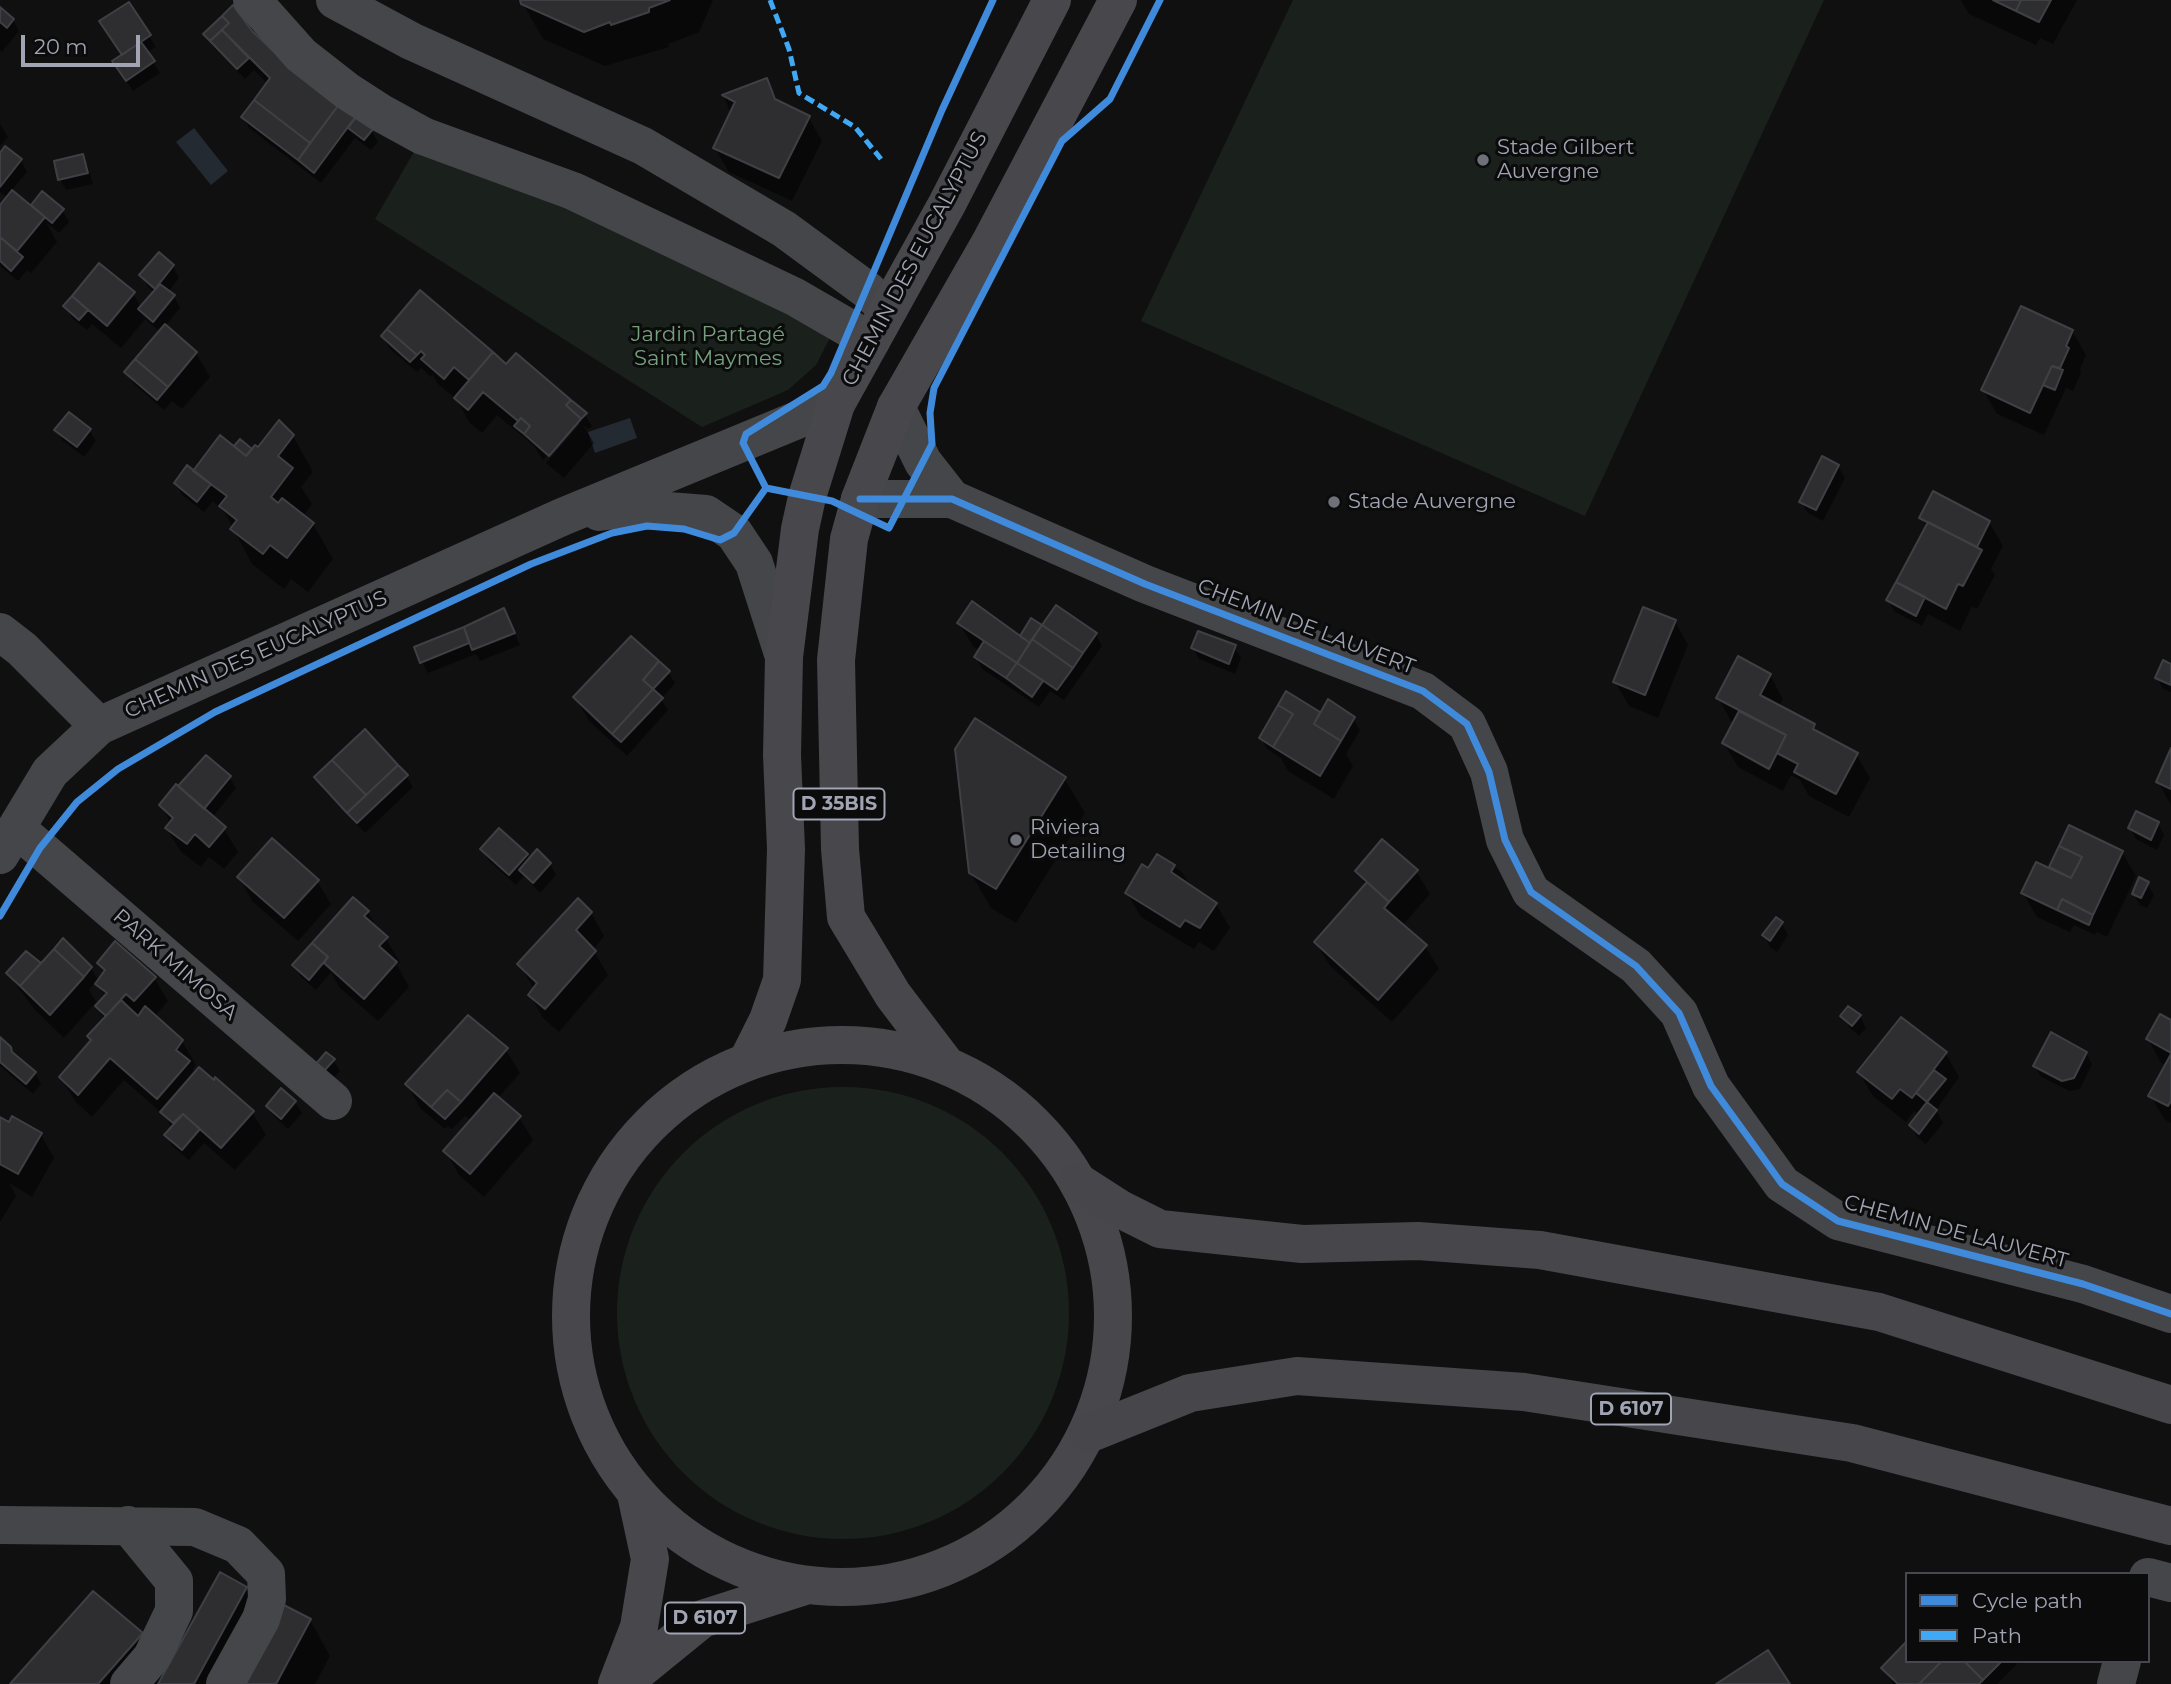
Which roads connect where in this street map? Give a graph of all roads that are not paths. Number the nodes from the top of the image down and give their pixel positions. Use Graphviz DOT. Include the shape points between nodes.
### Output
graph roads {
  1 [pos="253,0"];
  2 [pos="335,0"];
  3 [pos="1052,0"];
  4 [pos="1118,0"];
  5 [pos="880,325"];
  6 [pos="836,404"];
  7 [pos="896,407"];
  8 [pos="860,499"];
  9 [pos="952,499"];
  10 [pos="562,517"];
  11 [pos="0,632"];
  12 [pos="783,657"];
  13 [pos="99,726"];
  14 [pos="8,842"];
  15 [pos="747,1062"];
  16 [pos="947,1066"];
  17 [pos="333,1101"];
  18 [pos="1078,1182"];
  19 [pos="2171,1314"];
  20 [pos="2171,1405"];
  21 [pos="1088,1434"];
  22 [pos="636,1494"];
  23 [pos="0,1525"];
  24 [pos="128,1525"];
  25 [pos="2171,1526"];
  26 [pos="2150,1578"];
  27 [pos="2171,1583"];
  28 [pos="806,1586"];
  29 [pos="2121,1663"];
  30 [pos="129,1684"];
  31 [pos="225,1684"];
  32 [pos="619,1684"];
  33 [pos="2116,1684"];
  1 -- 5 [label="street" via="301,55 346,92 423,135 573,191 795,297"];
  2 -- 5 [label="street" via="411,41 643,146 784,229 867,290"];
  3 -- 5 [label="main road, CHEMIN DES EUCALYPTUS / D 35BIS"];
  4 -- 7 [label="main road, D 35BIS" via="990,243"];
  5 -- 6 [label="main road, CHEMIN DES EUCALYPTUS / D 35BIS"];
  6 -- 10 [label="street, CHEMIN DES EUCALYPTUS"];
  6 -- 12 [label="main road, D 35BIS" via="800,529"];
  7 -- 8 [label="main road, D 35BIS"];
  7 -- 9 [label="street, CHEMIN DE LAUVERT" via="923,462"];
  8 -- 9 [label="street, CHEMIN DE LAUVERT"];
  8 -- 16 [label="main road, D 35BIS" via="849,539 836,660 846,917 893,995"];
  9 -- 19 [label="street, CHEMIN DE LAUVERT" via="1145,584 1423,691 1467,724 1489,772 1505,840 1531,892 1636,966 1679,1013 1711,1086 1782,1184 1838,1221 2083,1284"];
  10 -- 12 [label="street, CHEMIN DES EUCALYPTUS" via="630,508 706,514 734,533 754,563"];
  10 -- 13 [label="street, CHEMIN DES EUCALYPTUS"];
  11 -- 13 [label="street"];
  12 -- 15 [label="main road, D 35BIS" via="786,849 782,980"];
  13 -- 14 [label="street, CHEMIN DES EUCALYPTUS" via="50,772"];
  14 -- 17 [label="street, PARK MIMOSA"];
  15 -- 16 [label="main road" via="796,1049 847,1045 898,1051"];
  15 -- 22 [label="main road" via="704,1082 633,1143 606,1181 586,1224 574,1270 570,1316 578,1380 601,1440"];
  16 -- 18 [label="main road" via="1022,1113 1053,1145"];
  18 -- 20 [label="highway" via="1160,1229 1302,1244 1418,1241 1540,1251 1879,1312"];
  18 -- 21 [label="main road" via="1100,1229 1112,1280 1112,1346 1106,1384"];
  21 -- 25 [label="highway, D 6107" via="1190,1393 1297,1376 1524,1392 1852,1443"];
  21 -- 28 [label="main road" via="1059,1482 1020,1523 972,1556 919,1578 863,1587"];
  22 -- 28 [label="main road" via="684,1538 743,1569"];
  22 -- 32 [label="main road, D 6107" via="650,1559 639,1628"];
  23 -- 24 [label="street"];
  24 -- 30 [label="street" via="174,1581 174,1611 152,1657"];
  24 -- 31 [label="street" via="195,1527 238,1545 266,1574 267,1599 261,1619"];
  26 -- 27 [label="street"];
  28 -- 32 [label="main road, D 6107" via="702,1619"];
  29 -- 33 [label="street"];
}
